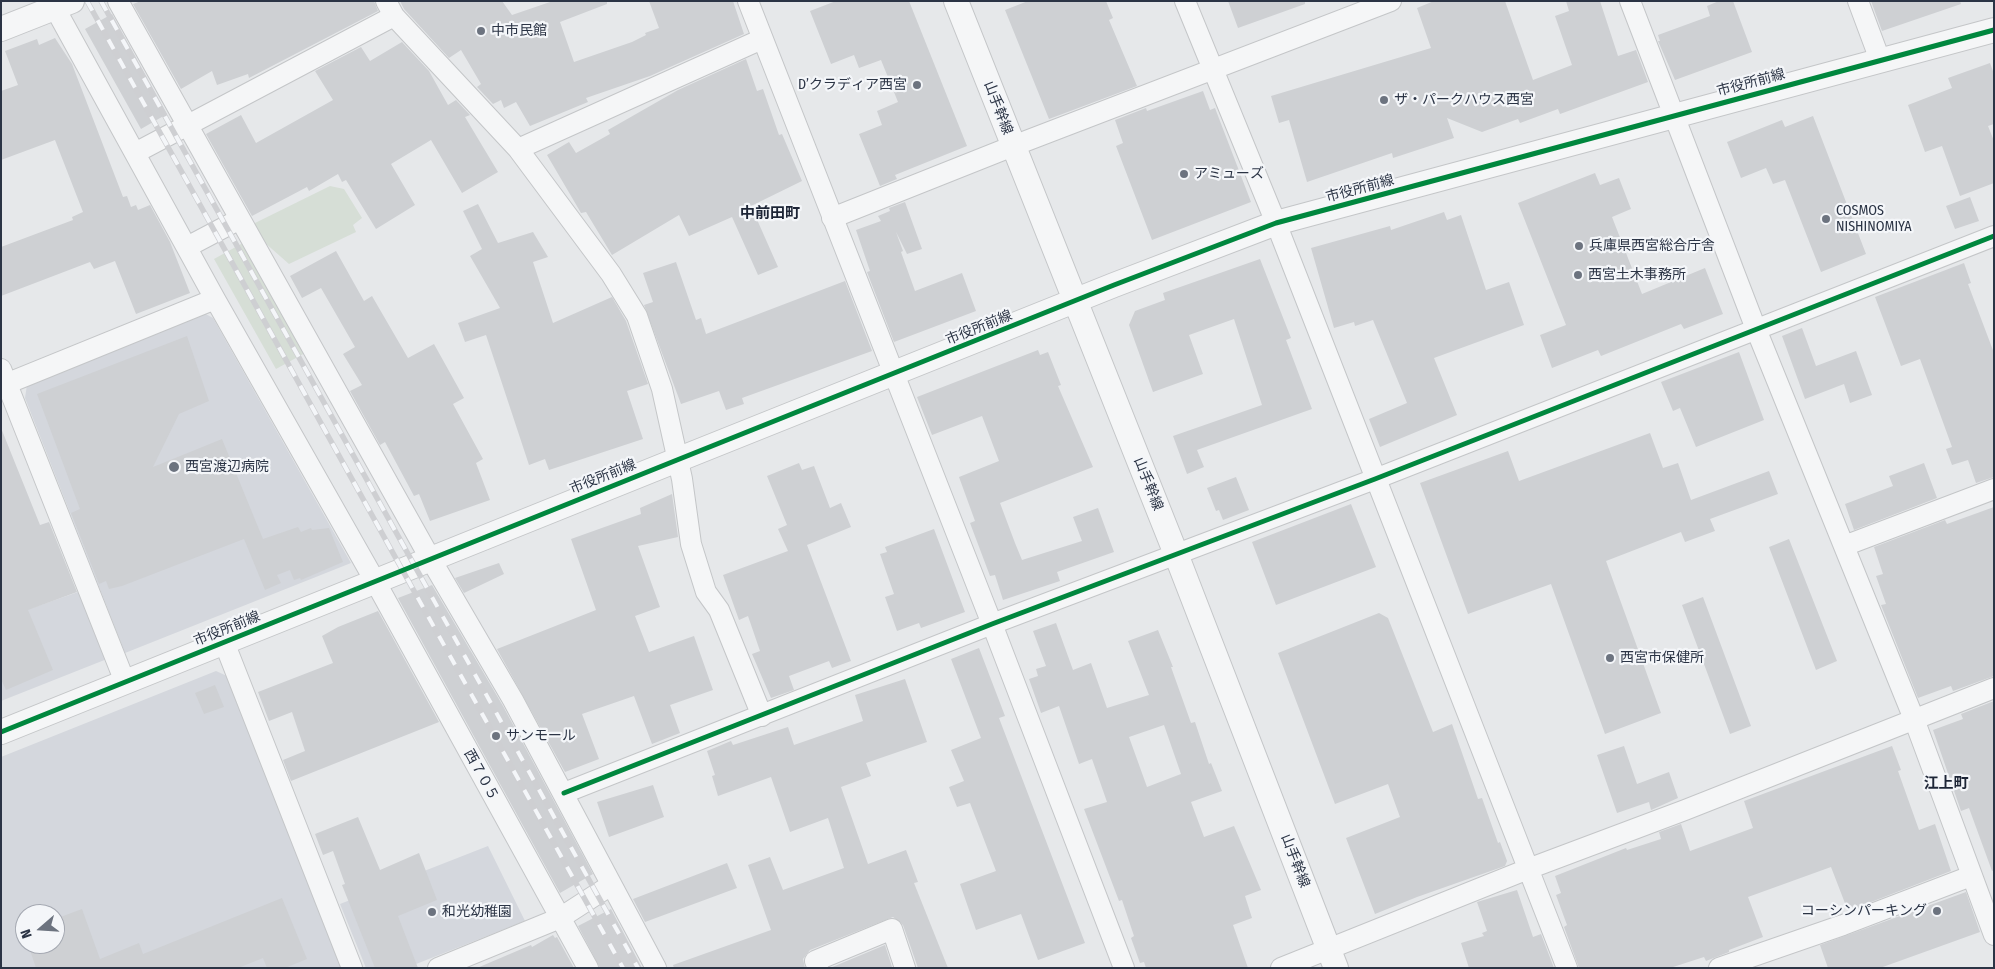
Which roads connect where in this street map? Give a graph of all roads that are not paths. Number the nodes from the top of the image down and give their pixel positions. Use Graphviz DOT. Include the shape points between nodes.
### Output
graph roads {
  1 [pos="118,1"];
  2 [pos="748,1"];
  3 [pos="956,1"];
  4 [pos="1185,1"];
  5 [pos="1391,1"];
  6 [pos="1630,1"];
  7 [pos="1858,1"];
  8 [pos="60,4"];
  9 [pos="390,8"];
  10 [pos="1,29"];
  11 [pos="1994,30"];
  12 [pos="762,39"];
  13 [pos="1880,60"];
  14 [pos="1213,69"];
  15 [pos="1673,116"];
  16 [pos="187,124"];
  17 [pos="1013,146"];
  18 [pos="518,148"];
  19 [pos="135,153"];
  20 [pos="832,218"];
  21 [pos="240,219"];
  22 [pos="1276,224"];
  23 [pos="1994,236"];
  24 [pos="187,247"];
  25 [pos="215,299"];
  26 [pos="1074,301"];
  27 [pos="1756,330"];
  28 [pos="894,374"];
  29 [pos="3,379"];
  30 [pos="677,460"];
  31 [pos="1375,479"];
  32 [pos="1994,489"];
  33 [pos="1844,546"];
  34 [pos="1176,554"];
  35 [pos="430,558"];
  36 [pos="375,581"];
  37 [pos="992,624"];
  38 [pos="224,642"];
  39 [pos="125,682"];
  40 [pos="1994,688"];
  41 [pos="762,716"];
  42 [pos="1914,719"];
  43 [pos="1,732"];
  44 [pos="564,793"];
  45 [pos="1528,869"];
  46 [pos="1971,876"];
  47 [pos="610,885"];
  48 [pos="560,918"];
  49 [pos="1994,934"];
  50 [pos="1332,958"];
  51 [pos="352,968"];
  52 [pos="438,968"];
  53 [pos="588,968"];
  54 [pos="656,968"];
  55 [pos="818,968"];
  56 [pos="905,968"];
  57 [pos="1124,968"];
  58 [pos="1281,968"];
  59 [pos="1567,968"];
  60 [pos="1719,968"];
  1 -- 16 [label="street"];
  2 -- 12 [label="street"];
  3 -- 17 [label="street, 山手幹線"];
  4 -- 14 [label="street"];
  5 -- 14 [label="street"];
  6 -- 15 [label="street"];
  7 -- 13 [label="street"];
  8 -- 10 [label="street"];
  8 -- 19 [label="street, 西７０５"];
  9 -- 16 [label="street"];
  9 -- 18 [label="street"];
  11 -- 13 [label="street, 市役所前線"];
  12 -- 18 [label="street"];
  12 -- 20 [label="street"];
  13 -- 15 [label="street, 市役所前線"];
  14 -- 17 [label="street"];
  14 -- 22 [label="street"];
  15 -- 22 [label="street, 市役所前線"];
  15 -- 27 [label="street"];
  16 -- 19 [label="street"];
  16 -- 21 [label="street"];
  17 -- 20 [label="street"];
  17 -- 26 [label="street, 山手幹線"];
  18 -- 30 [label="street" via="611,274 637,316 662,389"];
  19 -- 24 [label="street, 西７０５"];
  20 -- 28 [label="street"];
  21 -- 24 [label="street"];
  21 -- 35 [label="street"];
  22 -- 26 [label="street, 市役所前線"];
  22 -- 31 [label="street"];
  23 -- 27 [label="street"];
  24 -- 25 [label="street, 西７０５"];
  25 -- 29 [label="street"];
  25 -- 36 [label="street, 西７０５"];
  26 -- 28 [label="street, 市役所前線"];
  26 -- 34 [label="street, 山手幹線"];
  27 -- 31 [label="street"];
  27 -- 33 [label="street"];
  28 -- 30 [label="street, 市役所前線"];
  28 -- 37 [label="street"];
  29 -- 39 [label="street"];
  30 -- 35 [label="street, 市役所前線"];
  30 -- 41 [label="street" via="691,544 706,592 719,610"];
  31 -- 34 [label="street"];
  31 -- 45 [label="street"];
  32 -- 33 [label="street"];
  33 -- 42 [label="street"];
  34 -- 37 [label="street"];
  34 -- 50 [label="street, 山手幹線"];
  35 -- 36 [label="street, 市役所前線"];
  35 -- 44 [label="street"];
  36 -- 38 [label="street, 市役所前線"];
  36 -- 48 [label="street, 西７０５"];
  37 -- 41 [label="street"];
  37 -- 57 [label="street"];
  38 -- 39 [label="street, 市役所前線"];
  38 -- 51 [label="street"];
  39 -- 43 [label="street, 市役所前線"];
  40 -- 42 [label="street"];
  41 -- 44 [label="street"];
  42 -- 45 [label="street"];
  42 -- 46 [label="street"];
  44 -- 47 [label="street"];
  45 -- 50 [label="street"];
  45 -- 59 [label="street"];
  46 -- 49 [label="street"];
  46 -- 60 [label="street"];
  47 -- 48 [label="street"];
  47 -- 54 [label="street"];
  48 -- 52 [label="street"];
  48 -- 53 [label="street, 西７０５"];
  50 -- 58 [label="street"];
  55 -- 56 [label="street" via="816,961 892,930"];
}
